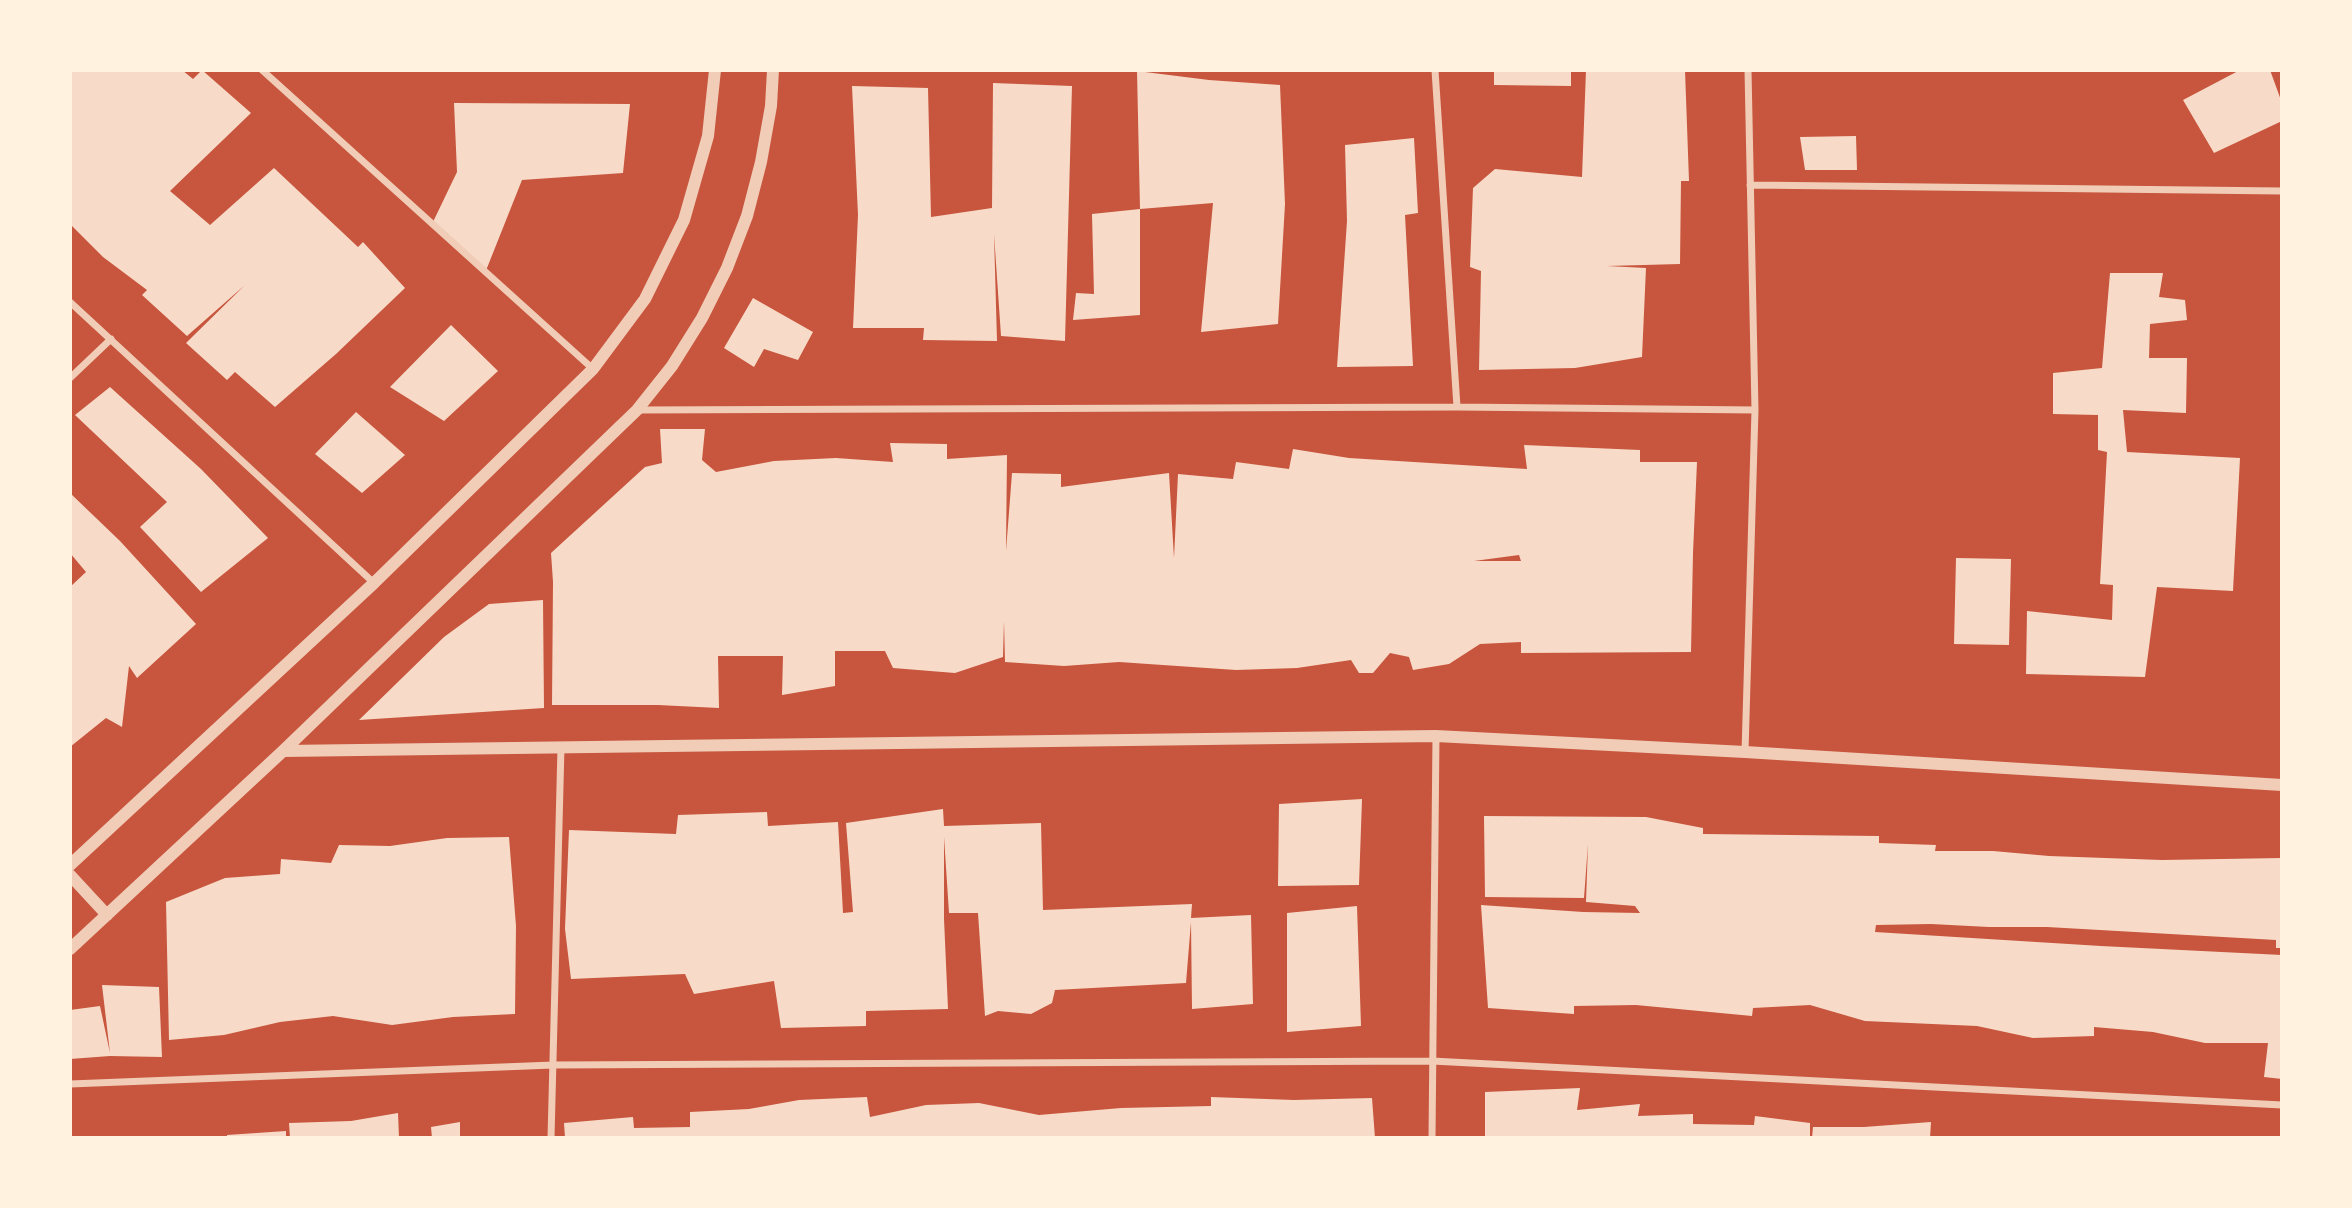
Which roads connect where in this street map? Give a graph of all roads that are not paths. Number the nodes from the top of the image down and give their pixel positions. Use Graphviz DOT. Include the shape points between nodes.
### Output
graph roads {
  1 [pos="262,70"];
  2 [pos="715,70"];
  3 [pos="772,70"];
  4 [pos="1435,70"];
  5 [pos="1748,70"];
  6 [pos="1750,185"];
  7 [pos="2282,191"];
  8 [pos="70,302"];
  9 [pos="111,339"];
  10 [pos="593,369"];
  11 [pos="70,378"];
  12 [pos="1457,407"];
  13 [pos="637,410"];
  14 [pos="1755,411"];
  15 [pos="374,583"];
  16 [pos="1436,736"];
  17 [pos="561,747"];
  18 [pos="284,751"];
  19 [pos="1745,752"];
  20 [pos="2282,786"];
  21 [pos="70,865"];
  22 [pos="70,875"];
  23 [pos="107,915"];
  24 [pos="70,949"];
  25 [pos="1432,1061"];
  26 [pos="553,1065"];
  27 [pos="70,1084"];
  28 [pos="2282,1105"];
  29 [pos="551,1138"];
  30 [pos="1432,1138"];
  1 -- 10 [label="street"];
  2 -- 10 [label="street" via="708,136 684,220 645,299"];
  3 -- 13 [label="street" via="761,162 727,268 680,354"];
  4 -- 12 [label="street"];
  5 -- 6 [label="street"];
  6 -- 7 [label="street"];
  6 -- 14 [label="street"];
  8 -- 9 [label="street"];
  9 -- 11 [label="street"];
  9 -- 15 [label="street"];
  10 -- 15 [label="street"];
  12 -- 13 [label="street"];
  12 -- 14 [label="street"];
  13 -- 18 [label="street"];
  14 -- 19 [label="street"];
  15 -- 21 [label="street"];
  16 -- 17 [label="street"];
  16 -- 19 [label="street"];
  16 -- 25 [label="street"];
  17 -- 18 [label="street"];
  17 -- 26 [label="street"];
  18 -- 23 [label="street"];
  19 -- 20 [label="street"];
  22 -- 23 [label="street"];
  23 -- 24 [label="street"];
  25 -- 26 [label="street"];
  25 -- 28 [label="street"];
  25 -- 30 [label="street"];
  26 -- 27 [label="street"];
  26 -- 29 [label="street"];
}
